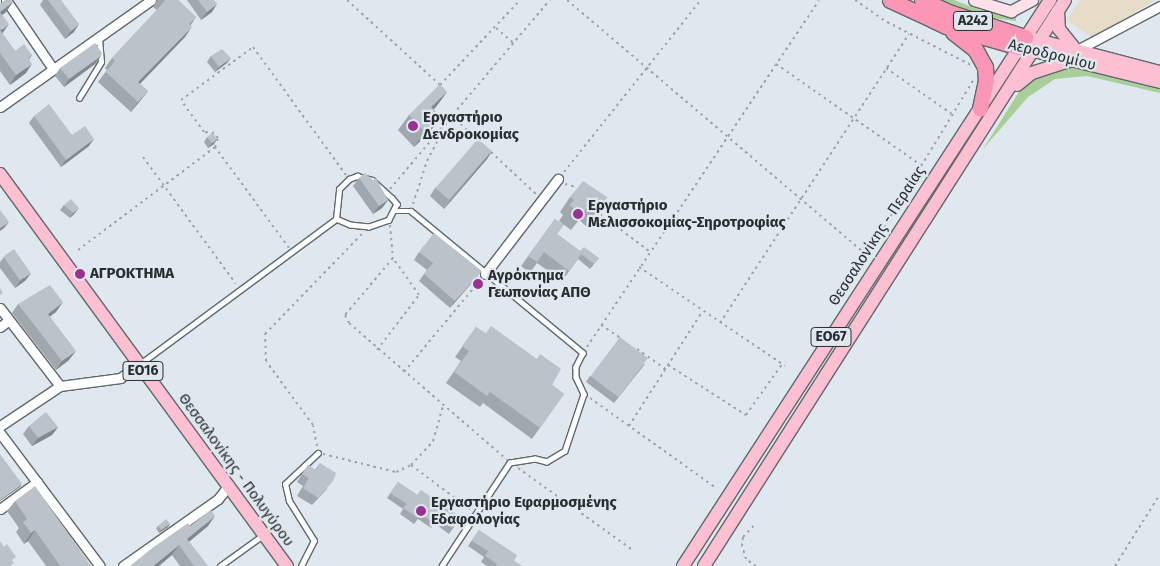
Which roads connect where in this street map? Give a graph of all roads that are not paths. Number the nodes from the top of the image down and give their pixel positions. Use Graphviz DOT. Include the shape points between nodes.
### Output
graph roads {
  1 [pos="6,0"];
  2 [pos="150,0"];
  3 [pos="890,0"];
  4 [pos="922,0"];
  5 [pos="974,0"];
  6 [pos="1032,0"];
  7 [pos="1050,0"];
  8 [pos="988,2"];
  9 [pos="1062,5"];
  10 [pos="1160,6"];
  11 [pos="946,26"];
  12 [pos="98,38"];
  13 [pos="1030,44"];
  14 [pos="1075,55"];
  15 [pos="53,69"];
  16 [pos="1160,72"];
  17 [pos="1160,82"];
  18 [pos="1008,93"];
  19 [pos="79,98"];
  20 [pos="0,107"];
  21 [pos="980,108"];
  22 [pos="0,174"];
  23 [pos="558,179"];
  24 [pos="395,211"];
  25 [pos="336,219"];
  26 [pos="485,274"];
  27 [pos="0,308"];
  28 [pos="9,320"];
  29 [pos="0,327"];
  30 [pos="138,365"];
  31 [pos="60,386"];
  32 [pos="0,426"];
  33 [pos="0,433"];
  34 [pos="318,453"];
  35 [pos="37,482"];
  36 [pos="229,485"];
  37 [pos="0,509"];
  38 [pos="264,534"];
  39 [pos="100,566"];
  40 [pos="123,566"];
  41 [pos="220,566"];
  42 [pos="287,566"];
  43 [pos="302,566"];
  44 [pos="442,566"];
  45 [pos="683,566"];
  46 [pos="704,566"];
  1 -- 15 [label="street"];
  2 -- 12 [label="street"];
  3 -- 11 [label="highway, Αεροδρομίου / Α242"];
  4 -- 13 [label="highway, Αεροδρομίου / Α242"];
  5 -- 8 [label="street"];
  6 -- 8 [label="street" via="1011,11"];
  7 -- 13 [label="main road, Θεσσαλονίκης - Περαίας / ΕΟ67"];
  9 -- 13 [label="main road, Θεσσαλονίκης - Περαίας / ΕΟ67"];
  9 -- 14 [label="main road" via="1059,29"];
  10 -- 14 [label="street"];
  11 -- 13 [label="highway, Αεροδρομίου / Α242"];
  11 -- 21 [label="highway" via="975,49 983,62 986,80"];
  12 -- 15 [label="street"];
  12 -- 19 [label="lane" via="100,62"];
  13 -- 14 [label="main road, Αεροδρομίου"];
  13 -- 18 [label="main road, Θεσσαλονίκης - Περαίας / ΕΟ67"];
  13 -- 21 [label="main road, Θεσσαλονίκης - Περαίας / ΕΟ67"];
  14 -- 16 [label="main road, Αεροδρομίου"];
  14 -- 17 [label="main road, Αεροδρομίου"];
  14 -- 18 [label="main road" via="1032,73"];
  15 -- 20 [label="street"];
  18 -- 46 [label="main road, Θεσσαλονίκης - Περαίας / ΕΟ67"];
  21 -- 45 [label="main road, Θεσσαλονίκης - Περαίας / ΕΟ67"];
  22 -- 30 [label="main road, Θεσσαλονίκης - Πολυγύρου / ΕΟ16"];
  23 -- 26 [label="street"];
  24 -- 25 [label="lane" via="390,220 370,227 350,225"];
  24 -- 25 [label="lane" via="396,204 387,192 372,180 357,176 349,178 339,189 335,202"];
  24 -- 26 [label="lane" via="411,210"];
  25 -- 30 [label="lane"];
  26 -- 44 [label="lane" via="582,354 576,377 584,394 564,451 547,462 535,459 510,462"];
  27 -- 28 [label="street"];
  28 -- 29 [label="street"];
  28 -- 31 [label="street"];
  30 -- 31 [label="street" via="120,378"];
  30 -- 36 [label="main road, Θεσσαλονίκης - Πολυγύρου / ΕΟ16"];
  31 -- 32 [label="street"];
  33 -- 35 [label="street"];
  34 -- 43 [label="lane" via="285,484 289,501 314,541"];
  35 -- 37 [label="street"];
  35 -- 39 [label="street"];
  36 -- 38 [label="main road, Θεσσαλονίκης - Πολυγύρου / ΕΟ16"];
  36 -- 40 [label="street" via="218,499"];
  38 -- 41 [label="lane"];
  38 -- 42 [label="main road, Θεσσαλονίκης - Πολυγύρου / ΕΟ16"];
}
